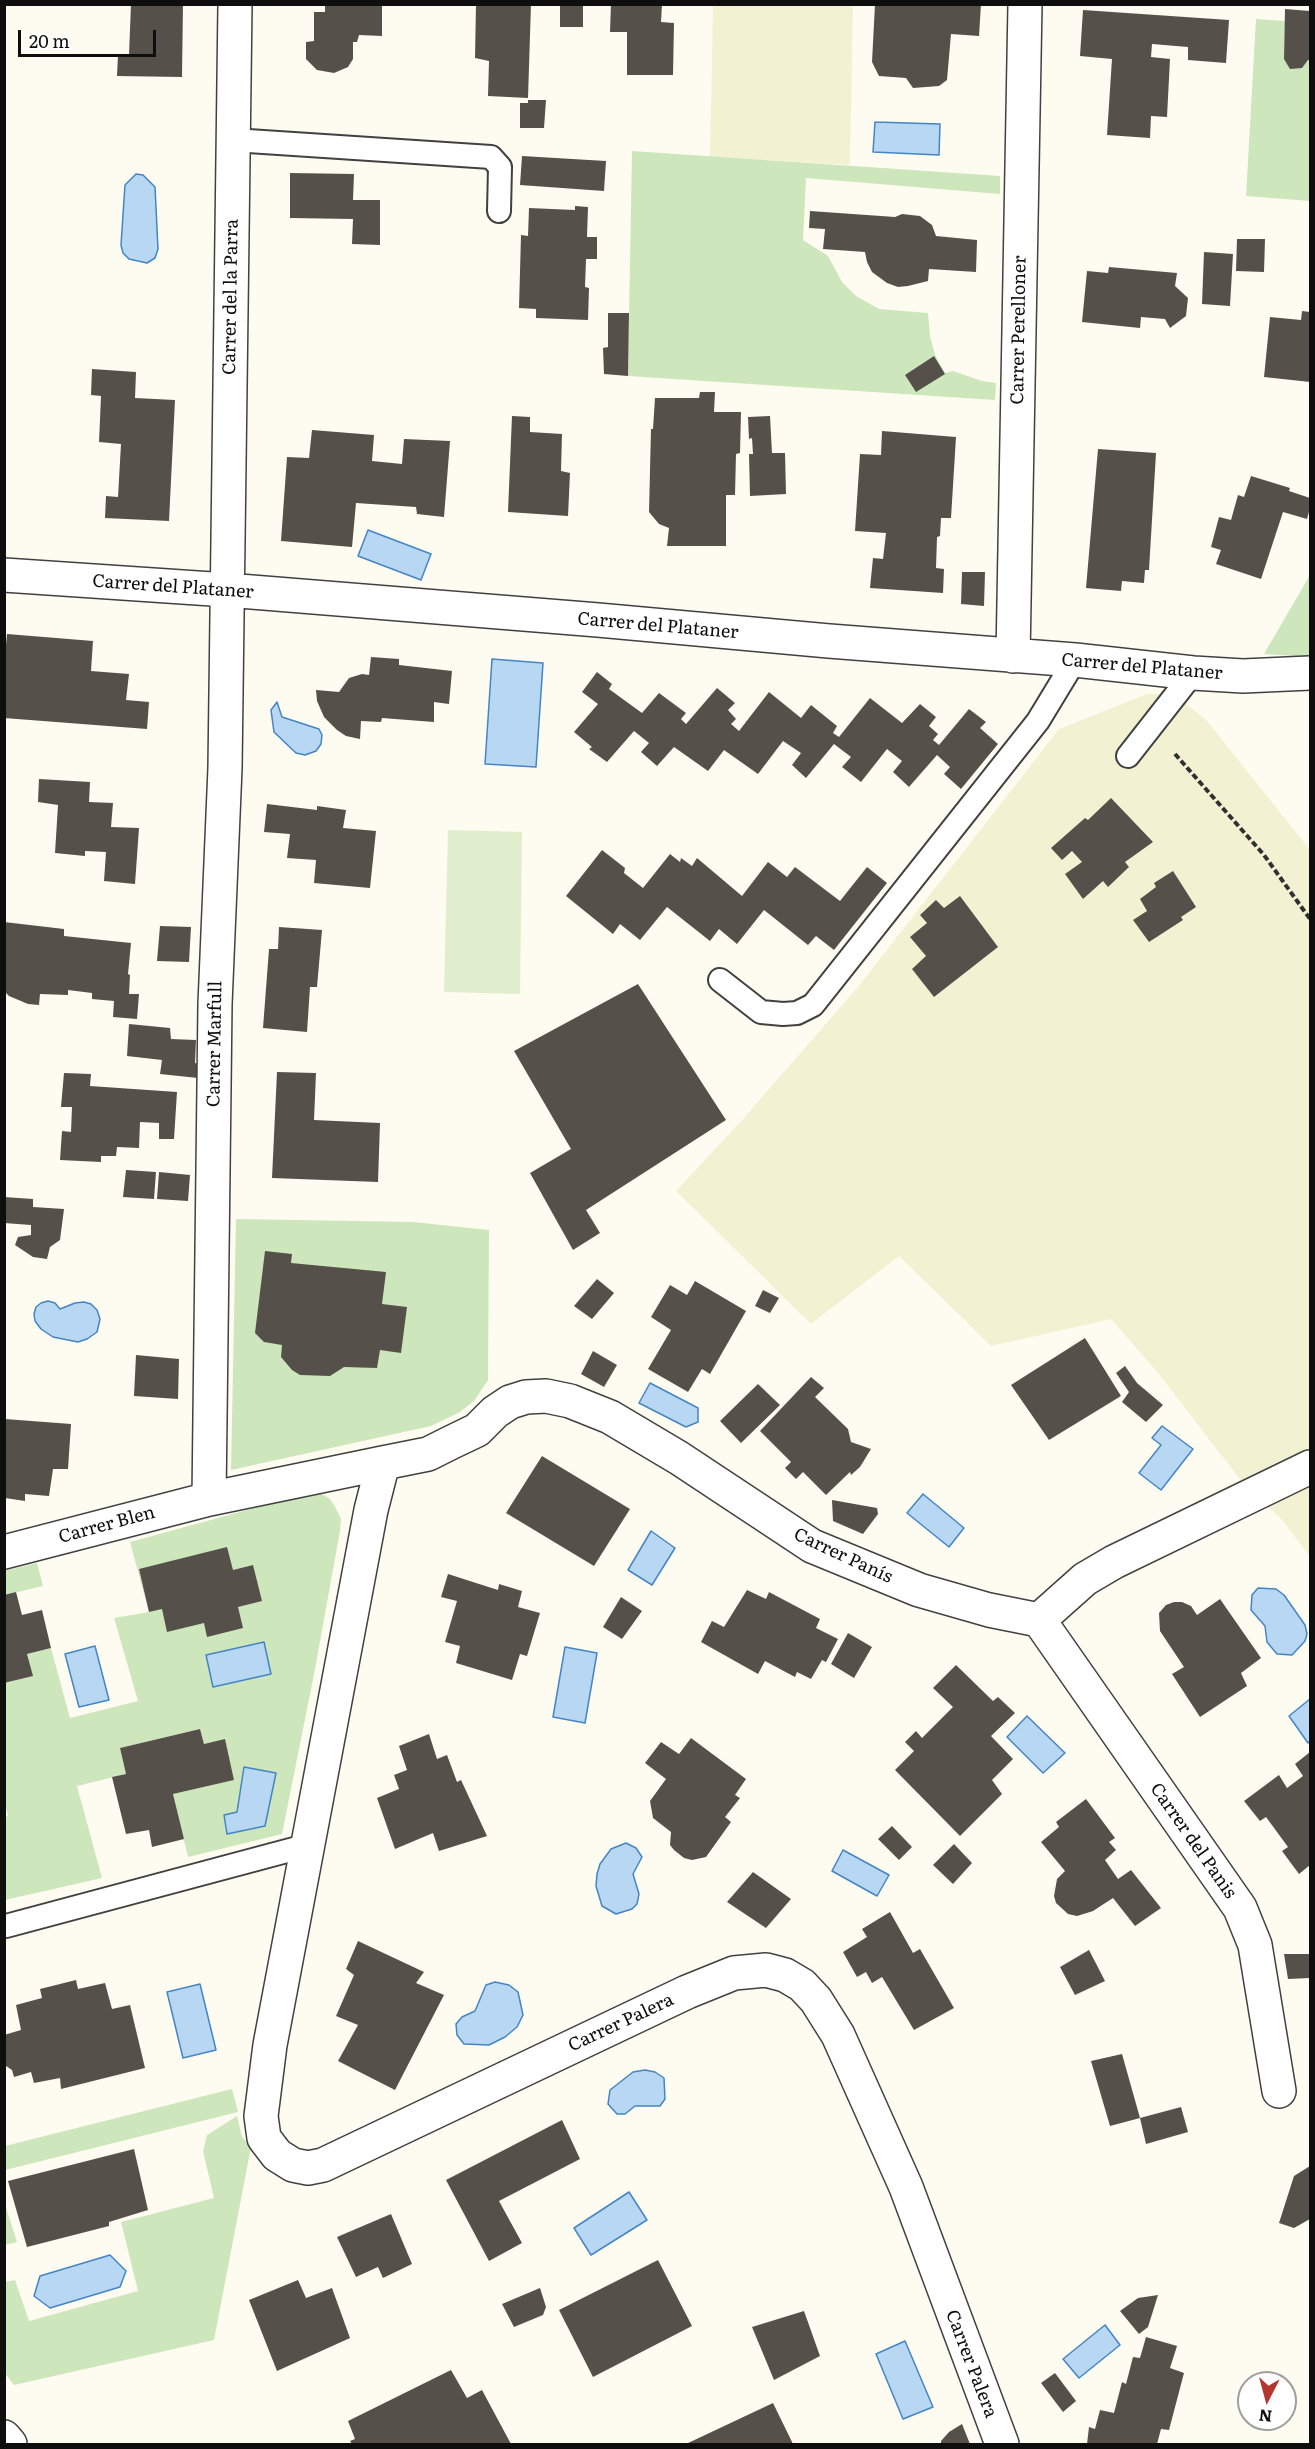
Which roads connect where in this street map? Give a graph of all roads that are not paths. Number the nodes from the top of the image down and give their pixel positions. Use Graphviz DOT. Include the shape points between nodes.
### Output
graph roads {
  1 [pos="235,4"];
  2 [pos="1026,4"];
  3 [pos="233,140"];
  4 [pos="499,211"];
  5 [pos="4,575"];
  6 [pos="227,590"];
  7 [pos="1013,656"];
  8 [pos="1075,660"];
  9 [pos="1193,672"];
  10 [pos="1311,673"];
  11 [pos="1128,756"];
  12 [pos="720,980"];
  13 [pos="383,1463"];
  14 [pos="1311,1467"];
  15 [pos="208,1499"];
  16 [pos="4,1552"];
  17 [pos="1039,1620"];
  18 [pos="309,1845"];
  19 [pos="6,1926"];
  20 [pos="1279,2091"];
  21 [pos="4,2438"];
  22 [pos="10,2445"];
  23 [pos="1002,2445"];
  1 -- 3 [label="street, Carrer del la Parra"];
  2 -- 7 [label="street, Carrer Perelloner"];
  3 -- 4 [label="lane" via="491,157 500,168"];
  3 -- 6 [label="street, Carrer del la Parra"];
  5 -- 6 [label="street, Carrer del Plataner"];
  6 -- 7 [label="street, Carrer del Plataner"];
  6 -- 15 [label="street, Carrer Marfull" via="225,768 215,1004"];
  7 -- 8 [label="street, Carrer del Plataner"];
  8 -- 9 [label="street, Carrer del Plataner"];
  8 -- 12 [label="lane" via="1038,721 813,1005 797,1013 761,1012"];
  9 -- 10 [label="street, Carrer del Plataner" via="1243,676"];
  9 -- 11 [label="lane"];
  13 -- 15 [label="street, Carrer Panís"];
  13 -- 17 [label="street, Carrer Panís" via="428,1454 477,1430 510,1402 546,1396 570,1401 610,1418 679,1458 812,1546 919,1590"];
  13 -- 18 [label="street, Carrer Palera"];
  14 -- 17 [label="street" via="1114,1562 1085,1579"];
  15 -- 16 [label="street, Carrer Blen"];
  17 -- 20 [label="street, Carrer del Panis" via="1240,1908 1254,1945"];
  18 -- 19 [label="lane"];
  18 -- 23 [label="street, Carrer Palera" via="270,2045 261,2116 264,2138 277,2155 293,2165 323,2165 687,1992 734,1973 766,1970 785,1975 816,2000 838,2035 906,2187"];
  21 -- 22 [label="street"];
}
